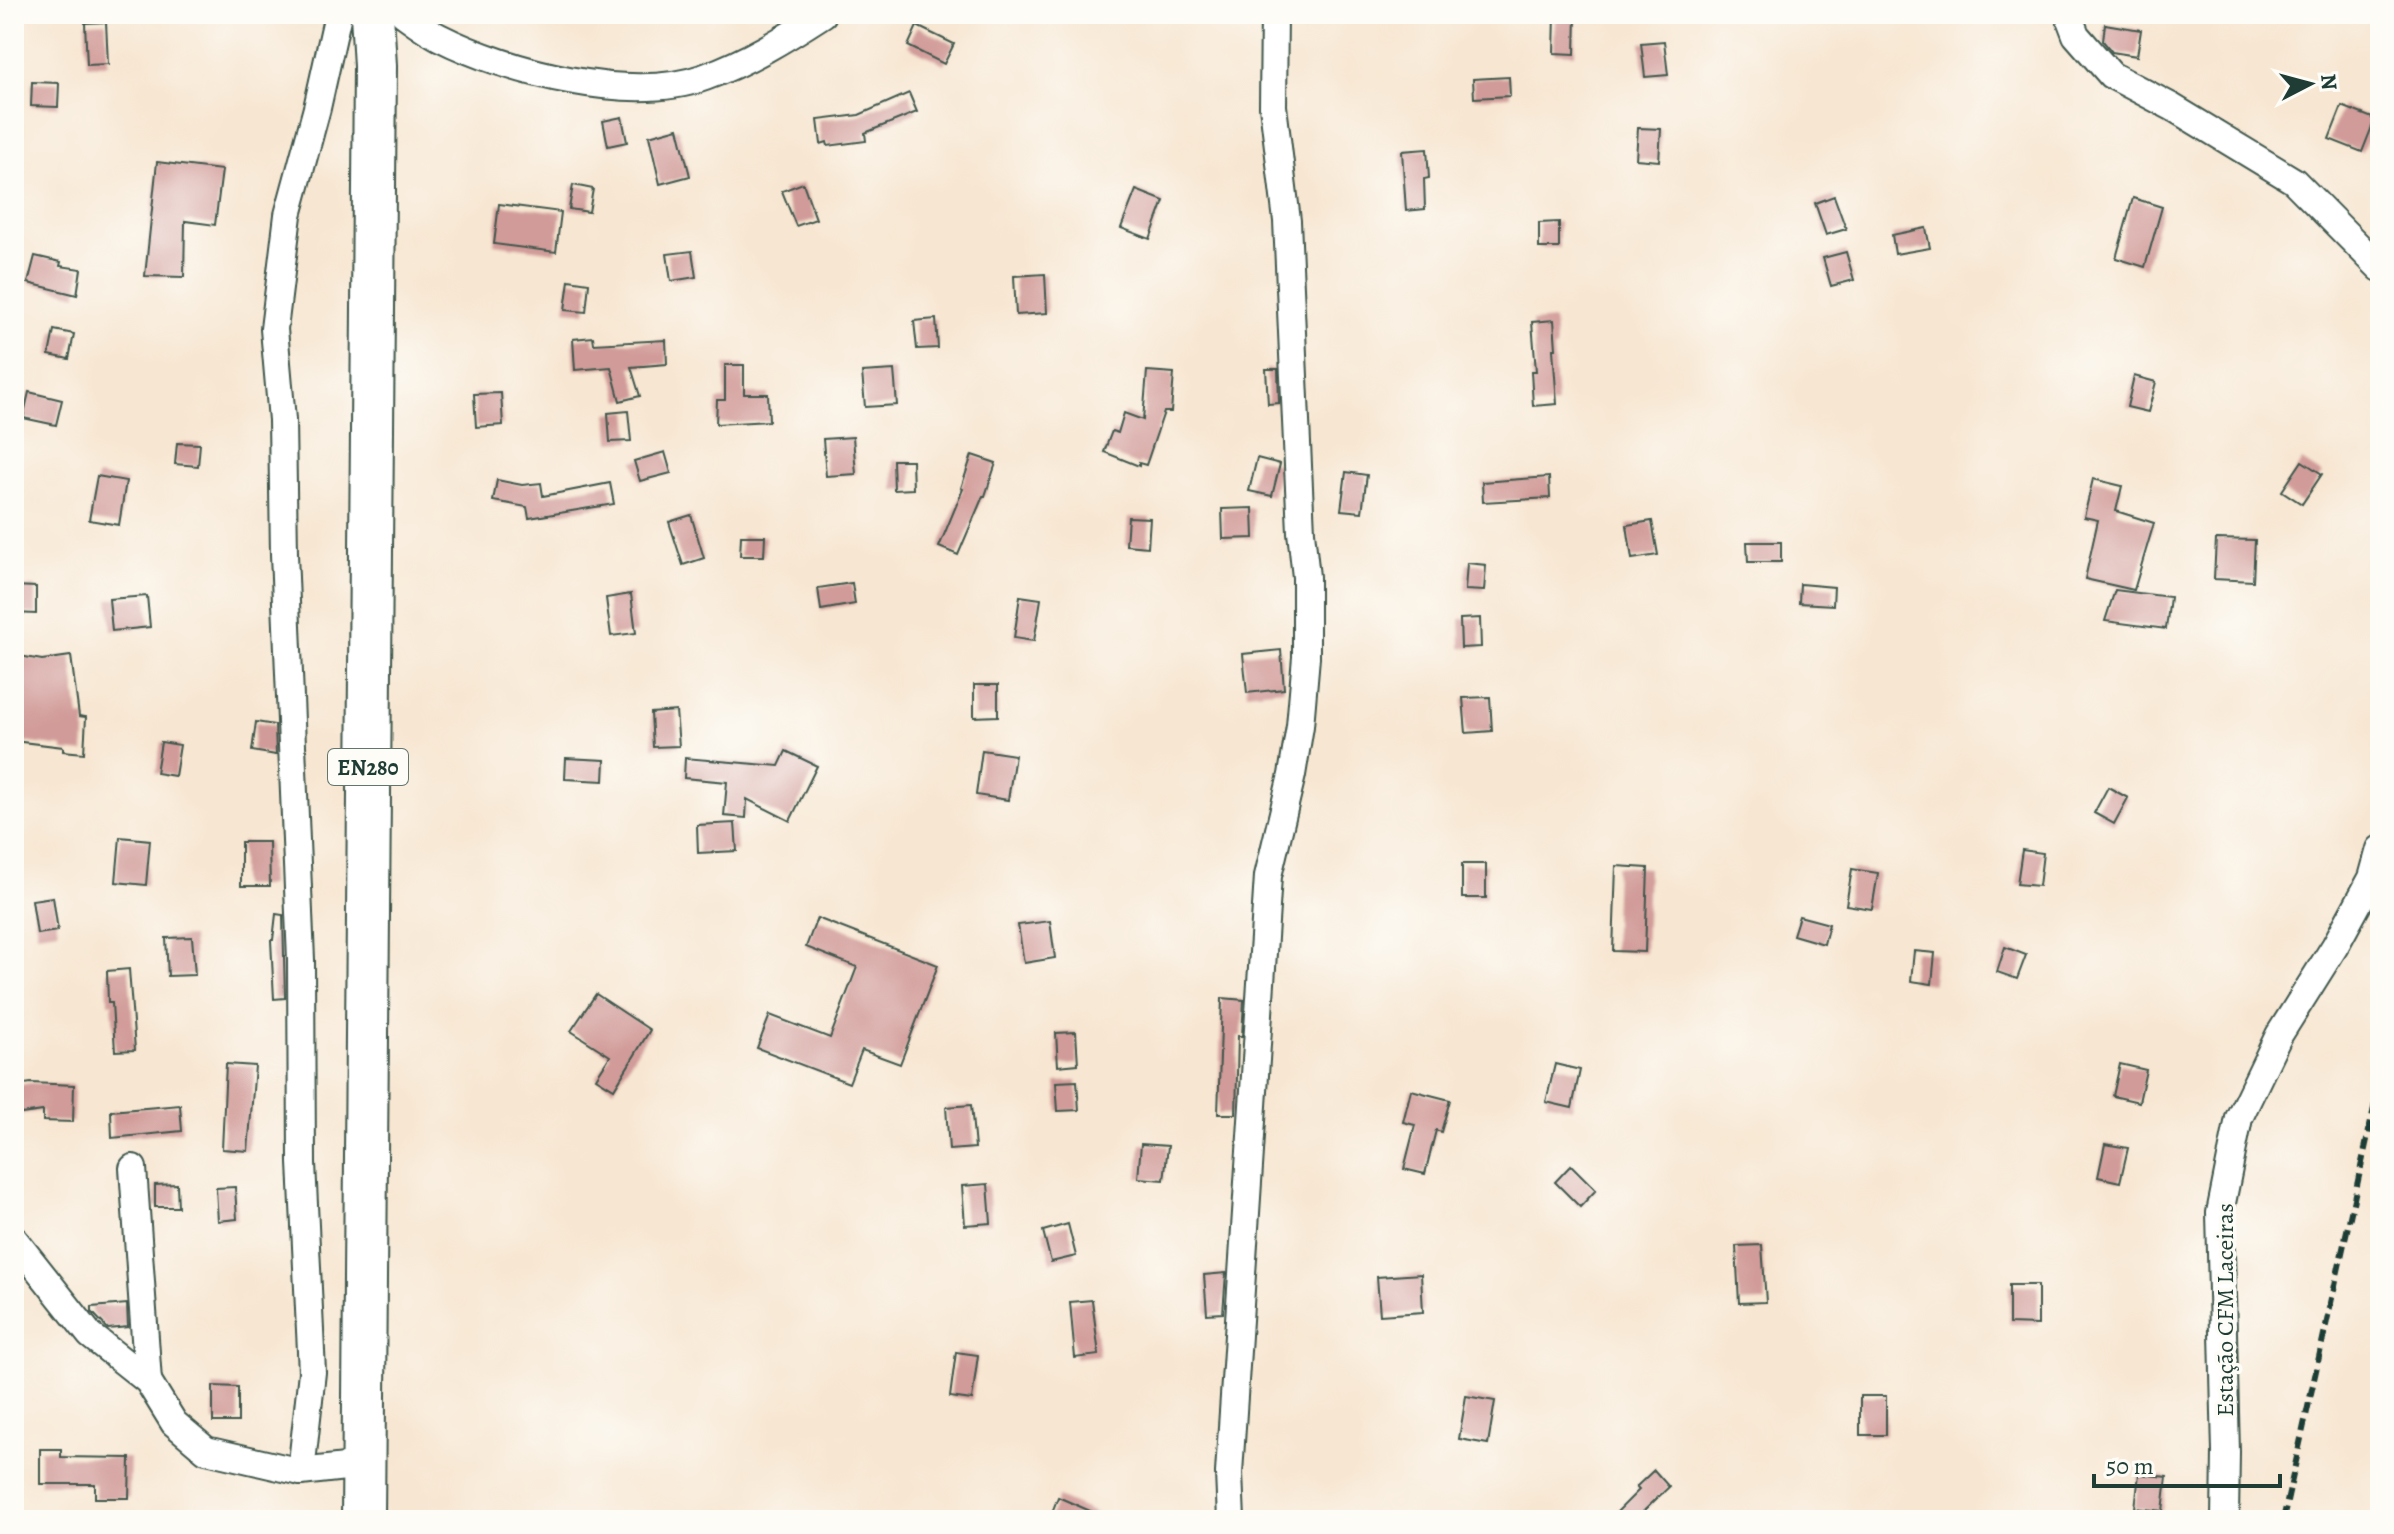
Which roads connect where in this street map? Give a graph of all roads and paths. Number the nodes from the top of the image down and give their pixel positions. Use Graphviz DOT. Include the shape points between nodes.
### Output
graph roads {
  1 [pos="338,14"];
  2 [pos="372,14"];
  3 [pos="404,14"];
  4 [pos="823,14"];
  5 [pos="1274,14"];
  6 [pos="2068,14"];
  7 [pos="2380,268"];
  8 [pos="2380,849"];
  9 [pos="133,1168"];
  10 [pos="14,1239"];
  11 [pos="148,1381"];
  12 [pos="363,1465"];
  13 [pos="301,1472"];
  14 [pos="363,1520"];
  15 [pos="1231,1520"];
  16 [pos="2225,1520"];
  1 -- 13 [label="street" via="288,215 274,329 282,420 312,1372"];
  2 -- 12 [label="main road, EN280"];
  3 -- 4 [label="street" via="438,37 505,66 580,82 652,88 704,78"];
  5 -- 15 [label="street" via="1273,106 1287,221 1306,657 1292,775 1268,876 1229,1473"];
  6 -- 7 [label="street" via="2076,35 2111,75 2294,181"];
  8 -- 16 [label="street, Estação CFM Laceiras" via="2372,878 2279,1035 2239,1118 2220,1213"];
  9 -- 11 [label="street"];
  10 -- 11 [label="street" via="90,1335"];
  11 -- 13 [label="street" via="174,1423 206,1450"];
  12 -- 13 [label="street"];
  12 -- 14 [label="main road, EN280"];
}
